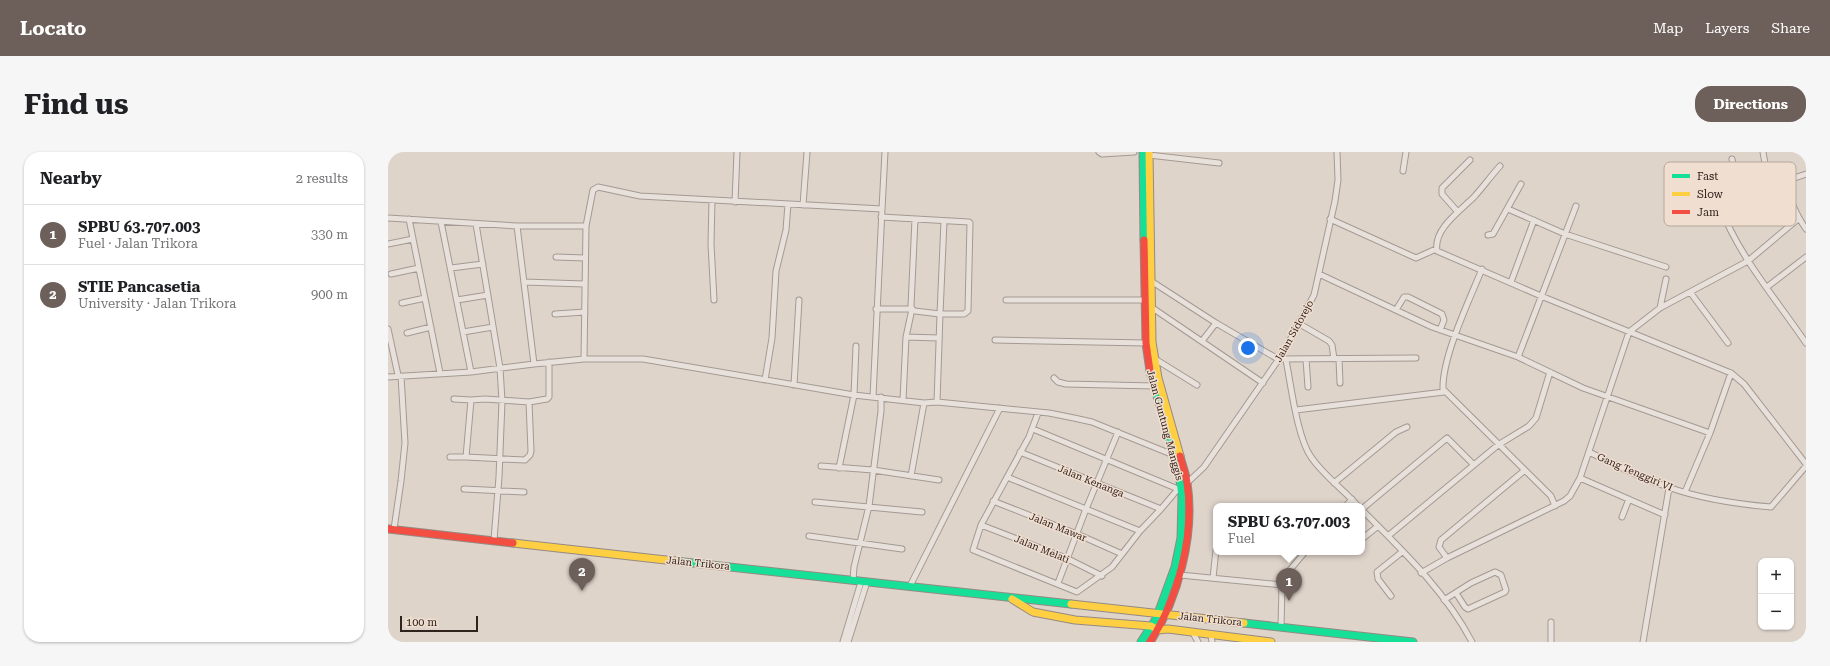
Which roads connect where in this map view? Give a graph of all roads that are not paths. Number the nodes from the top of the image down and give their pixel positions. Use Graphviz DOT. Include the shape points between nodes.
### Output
graph roads {
  1 [pos="737,152"];
  2 [pos="807,152"];
  3 [pos="885,152"];
  4 [pos="1099,152"];
  5 [pos="1134,152"];
  6 [pos="1337,152"];
  7 [pos="1406,152"];
  8 [pos="1763,152"];
  9 [pos="1147,153"];
  10 [pos="1732,159"];
  11 [pos="1470,160"];
  12 [pos="1733,162"];
  13 [pos="1765,162"];
  14 [pos="1219,163"];
  15 [pos="1500,166"];
  16 [pos="1403,171"];
  17 [pos="1806,174"];
  18 [pos="1796,177"];
  19 [pos="1521,184"];
  20 [pos="712,200"];
  21 [pos="735,202"];
  22 [pos="788,204"];
  23 [pos="803,205"];
  24 [pos="1576,206"];
  25 [pos="882,209"];
  26 [pos="1508,209"];
  27 [pos="1457,211"];
  28 [pos="1146,214"];
  29 [pos="1796,214"];
  30 [pos="882,217"];
  31 [pos="388,218"];
  32 [pos="409,219"];
  33 [pos="915,219"];
  34 [pos="1330,219"];
  35 [pos="1798,219"];
  36 [pos="1534,220"];
  37 [pos="944,221"];
  38 [pos="441,222"];
  39 [pos="476,224"];
  40 [pos="517,226"];
  41 [pos="586,226"];
  42 [pos="1729,226"];
  43 [pos="1790,226"];
  44 [pos="1806,229"];
  45 [pos="1488,234"];
  46 [pos="1565,234"];
  47 [pos="413,240"];
  48 [pos="388,244"];
  49 [pos="1436,249"];
  50 [pos="556,257"];
  51 [pos="1806,257"];
  52 [pos="585,258"];
  53 [pos="1748,261"];
  54 [pos="482,264"];
  55 [pos="1666,267"];
  56 [pos="419,268"];
  57 [pos="450,268"];
  58 [pos="1482,269"];
  59 [pos="391,274"];
  60 [pos="1319,274"];
  61 [pos="1666,279"];
  62 [pos="1151,281"];
  63 [pos="524,282"];
  64 [pos="1511,282"];
  65 [pos="584,284"];
  66 [pos="1767,287"];
  67 [pos="1690,292"];
  68 [pos="488,295"];
  69 [pos="1541,296"];
  70 [pos="425,298"];
  71 [pos="457,300"];
  72 [pos="714,300"];
  73 [pos="799,300"];
  74 [pos="1006,300"];
  75 [pos="1145,300"];
  76 [pos="402,304"];
  77 [pos="1152,307"];
  78 [pos="1660,308"];
  79 [pos="876,309"];
  80 [pos="912,309"];
  81 [pos="1396,310"];
  82 [pos="585,312"];
  83 [pos="555,314"];
  84 [pos="940,314"];
  85 [pos="1216,323"];
  86 [pos="1298,323"];
  87 [pos="431,327"];
  88 [pos="493,327"];
  89 [pos="388,329"];
  90 [pos="1440,330"];
  91 [pos="463,332"];
  92 [pos="1629,332"];
  93 [pos="407,333"];
  94 [pos="1455,336"];
  95 [pos="906,337"];
  96 [pos="939,338"];
  97 [pos="995,340"];
  98 [pos="1202,341"];
  99 [pos="1806,341"];
  100 [pos="1146,342"];
  101 [pos="1728,343"];
  102 [pos="856,346"];
  103 [pos="390,347"];
  104 [pos="1518,357"];
  105 [pos="1416,358"];
  106 [pos="1278,359"];
  107 [pos="1306,359"];
  108 [pos="1336,359"];
  109 [pos="584,360"];
  110 [pos="1155,360"];
  111 [pos="1286,360"];
  112 [pos="549,362"];
  113 [pos="534,364"];
  114 [pos="500,368"];
  115 [pos="471,372"];
  116 [pos="1550,372"];
  117 [pos="440,373"];
  118 [pos="1731,373"];
  119 [pos="399,376"];
  120 [pos="388,377"];
  121 [pos="1054,378"];
  122 [pos="765,380"];
  123 [pos="1263,382"];
  124 [pos="1340,383"];
  125 [pos="794,384"];
  126 [pos="1197,385"];
  127 [pos="1154,386"];
  128 [pos="1308,386"];
  129 [pos="1444,392"];
  130 [pos="854,395"];
  131 [pos="873,397"];
  132 [pos="882,397"];
  133 [pos="1606,397"];
  134 [pos="454,399"];
  135 [pos="471,400"];
  136 [pos="903,400"];
  137 [pos="502,401"];
  138 [pos="529,402"];
  139 [pos="937,402"];
  140 [pos="924,403"];
  141 [pos="1000,408"];
  142 [pos="1296,410"];
  143 [pos="1038,413"];
  144 [pos="1407,427"];
  145 [pos="1033,429"];
  146 [pos="1118,432"];
  147 [pos="1710,433"];
  148 [pos="1498,445"];
  149 [pos="1020,452"];
  150 [pos="1589,452"];
  151 [pos="450,457"];
  152 [pos="466,457"];
  153 [pos="1177,457"];
  154 [pos="1108,458"];
  155 [pos="500,459"];
  156 [pos="1474,465"];
  157 [pos="1806,465"];
  158 [pos="821,466"];
  159 [pos="839,468"];
  160 [pos="873,470"];
  161 [pos="1525,470"];
  162 [pos="911,476"];
  163 [pos="1007,477"];
  164 [pos="1580,478"];
  165 [pos="939,480"];
  166 [pos="1097,483"];
  167 [pos="1334,483"];
  168 [pos="1182,486"];
  169 [pos="1669,488"];
  170 [pos="464,489"];
  171 [pos="498,491"];
  172 [pos="524,492"];
  173 [pos="1685,492"];
  174 [pos="1352,499"];
  175 [pos="1629,499"];
  176 [pos="993,500"];
  177 [pos="815,502"];
  178 [pos="1349,503"];
  179 [pos="1355,503"];
  180 [pos="868,506"];
  181 [pos="1556,506"];
  182 [pos="1365,507"];
  183 [pos="1086,509"];
  184 [pos="1162,510"];
  185 [pos="922,512"];
  186 [pos="1365,513"];
  187 [pos="1665,515"];
  188 [pos="1622,517"];
  189 [pos="981,525"];
  190 [pos="1378,526"];
  191 [pos="391,529"];
  192 [pos="1140,531"];
  193 [pos="1077,534"];
  194 [pos="809,536"];
  195 [pos="1388,536"];
  196 [pos="1365,537"];
  197 [pos="494,540"];
  198 [pos="860,542"];
  199 [pos="902,549"];
  200 [pos="1402,552"];
  201 [pos="1122,554"];
  202 [pos="1215,555"];
  203 [pos="1302,555"];
  204 [pos="1066,558"];
  205 [pos="1447,558"];
  206 [pos="1421,573"];
  207 [pos="1180,575"];
  208 [pos="1102,576"];
  209 [pos="1213,578"];
  210 [pos="853,580"];
  211 [pos="864,582"];
  212 [pos="1058,583"];
  213 [pos="1282,585"];
  214 [pos="910,586"];
  215 [pos="1456,593"];
  216 [pos="1391,596"];
  217 [pos="1008,597"];
  218 [pos="1036,600"];
  219 [pos="1444,600"];
  220 [pos="1033,612"];
  221 [pos="1157,614"];
  222 [pos="1166,614"];
  223 [pos="1550,622"];
  224 [pos="1151,626"];
  225 [pos="1281,627"];
  226 [pos="1158,630"];
  227 [pos="1193,633"];
  228 [pos="1212,639"];
  229 [pos="1233,640"];
  230 [pos="843,642"];
  231 [pos="848,642"];
  232 [pos="1141,642"];
  233 [pos="1150,642"];
  234 [pos="1198,642"];
  235 [pos="1271,642"];
  236 [pos="1413,642"];
  237 [pos="1472,642"];
  238 [pos="1551,642"];
  239 [pos="1643,642"];
  1 -- 21 [label="street"];
  2 -- 23 [label="street"];
  3 -- 25 [label="street"];
  4 -- 5 [label="street"];
  6 -- 34 [label="street, Jalan Sidorejo" via="1338,180"];
  7 -- 16 [label="street"];
  8 -- 13 [label="street"];
  9 -- 14 [label="street"];
  9 -- 28 [label="main road, Jalan Guntung Manggis"];
  10 -- 12 [label="street"];
  11 -- 27 [label="street" via="1442,188 1442,194"];
  15 -- 27 [label="street" via="1474,197"];
  17 -- 18 [label="street"];
  19 -- 26 [label="street"];
  20 -- 21 [label="street"];
  20 -- 41 [label="street" via="640,196 598,187 593,190"];
  20 -- 72 [label="street"];
  21 -- 22 [label="street"];
  22 -- 23 [label="street"];
  22 -- 122 [label="street" via="786,230 776,271 772,338"];
  23 -- 25 [label="street"];
  24 -- 46 [label="street"];
  25 -- 30 [label="street"];
  26 -- 36 [label="street"];
  26 -- 45 [label="street" via="1493,234"];
  27 -- 49 [label="street" via="1441,234"];
  28 -- 62 [label="main road, Jalan Guntung Manggis"];
  28 -- 75 [label="main road, Jalan Guntung Manggis"];
  29 -- 35 [label="street"];
  30 -- 33 [label="street"];
  30 -- 79 [label="street"];
  31 -- 32 [label="street"];
  32 -- 38 [label="street"];
  32 -- 47 [label="street"];
  33 -- 37 [label="street"];
  33 -- 80 [label="street"];
  34 -- 49 [label="street" via="1416,258"];
  34 -- 60 [label="street, Jalan Sidorejo"];
  35 -- 44 [label="street"];
  36 -- 46 [label="street"];
  36 -- 64 [label="street"];
  37 -- 84 [label="street"];
  37 -- 84 [label="street" via="971,224 968,311 964,314"];
  38 -- 39 [label="street"];
  38 -- 57 [label="street"];
  39 -- 40 [label="street"];
  39 -- 54 [label="street"];
  40 -- 41 [label="street"];
  40 -- 63 [label="street"];
  41 -- 52 [label="street"];
  42 -- 53 [label="street"];
  43 -- 53 [label="street"];
  46 -- 55 [label="street"];
  46 -- 69 [label="street"];
  47 -- 48 [label="street"];
  47 -- 56 [label="street"];
  49 -- 58 [label="street"];
  50 -- 52 [label="street"];
  51 -- 66 [label="street"];
  52 -- 65 [label="street"];
  53 -- 66 [label="street"];
  53 -- 67 [label="street"];
  54 -- 57 [label="street"];
  54 -- 68 [label="street"];
  56 -- 59 [label="street"];
  56 -- 70 [label="street"];
  57 -- 71 [label="street"];
  58 -- 64 [label="street"];
  58 -- 94 [label="street"];
  60 -- 81 [label="street"];
  60 -- 86 [label="street, Jalan Sidorejo" via="1314,295"];
  61 -- 78 [label="street"];
  62 -- 77 [label="main road, Jalan Guntung Manggis"];
  62 -- 85 [label="street"];
  63 -- 65 [label="street"];
  63 -- 113 [label="street"];
  64 -- 69 [label="street"];
  65 -- 82 [label="street"];
  66 -- 99 [label="street"];
  67 -- 78 [label="street"];
  67 -- 101 [label="street"];
  68 -- 71 [label="street"];
  68 -- 88 [label="street"];
  69 -- 92 [label="street"];
  69 -- 104 [label="street"];
  70 -- 76 [label="street"];
  70 -- 87 [label="street"];
  71 -- 91 [label="street"];
  73 -- 125 [label="street"];
  74 -- 75 [label="street"];
  75 -- 100 [label="main road, Jalan Guntung Manggis"];
  77 -- 98 [label="street"];
  77 -- 110 [label="main road, Jalan Guntung Manggis"];
  78 -- 92 [label="street"];
  79 -- 80 [label="street"];
  79 -- 131 [label="street"];
  80 -- 84 [label="street"];
  80 -- 95 [label="street"];
  81 -- 90 [label="street"];
  81 -- 90 [label="street" via="1404,298 1425,305 1442,314 1444,320"];
  82 -- 83 [label="street"];
  82 -- 109 [label="street"];
  84 -- 96 [label="street"];
  85 -- 98 [label="street"];
  85 -- 106 [label="street"];
  86 -- 106 [label="street, Jalan Sidorejo"];
  86 -- 108 [label="street" via="1329,341"];
  87 -- 93 [label="street"];
  87 -- 117 [label="street"];
  88 -- 91 [label="street"];
  88 -- 114 [label="street"];
  89 -- 103 [label="street"];
  90 -- 94 [label="street"];
  91 -- 115 [label="street"];
  92 -- 118 [label="street"];
  92 -- 133 [label="street"];
  94 -- 104 [label="street"];
  94 -- 129 [label="street" via="1442,374"];
  95 -- 96 [label="street"];
  95 -- 136 [label="street"];
  96 -- 139 [label="street"];
  97 -- 100 [label="street"];
  98 -- 123 [label="street"];
  100 -- 127 [label="main road, Jalan Guntung Manggis"];
  102 -- 130 [label="street"];
  103 -- 119 [label="street"];
  104 -- 116 [label="street"];
  105 -- 108 [label="street"];
  106 -- 111 [label="street"];
  106 -- 123 [label="street, Jalan Sidorejo"];
  107 -- 108 [label="street"];
  107 -- 111 [label="street"];
  107 -- 128 [label="street"];
  108 -- 124 [label="street"];
  109 -- 112 [label="street"];
  109 -- 122 [label="street" via="643,358"];
  110 -- 126 [label="street"];
  110 -- 153 [label="main road, Jalan Guntung Manggis"];
  111 -- 142 [label="street"];
  112 -- 113 [label="street"];
  112 -- 138 [label="street" via="549,397"];
  113 -- 114 [label="street"];
  114 -- 115 [label="street"];
  114 -- 137 [label="street"];
  115 -- 117 [label="street"];
  116 -- 133 [label="street"];
  116 -- 148 [label="street" via="1533,422"];
  117 -- 119 [label="street"];
  118 -- 147 [label="street"];
  118 -- 157 [label="street" via="1744,384"];
  119 -- 120 [label="street"];
  119 -- 191 [label="street" via="404,443 401,480"];
  121 -- 127 [label="street" via="1066,384"];
  122 -- 125 [label="street"];
  123 -- 168 [label="street, Jalan Sidorejo" via="1204,467"];
  125 -- 130 [label="street"];
  127 -- 153 [label="main road, Jalan Guntung Manggis"];
  129 -- 142 [label="street"];
  129 -- 148 [label="street"];
  130 -- 131 [label="street"];
  130 -- 159 [label="street"];
  131 -- 132 [label="street"];
  132 -- 136 [label="street"];
  132 -- 160 [label="street"];
  133 -- 147 [label="street"];
  133 -- 150 [label="street"];
  134 -- 135 [label="street"];
  135 -- 137 [label="street"];
  135 -- 152 [label="street"];
  136 -- 140 [label="street"];
  137 -- 138 [label="street"];
  137 -- 155 [label="street"];
  138 -- 155 [label="street" via="530,455 525,460"];
  139 -- 140 [label="street"];
  139 -- 141 [label="street"];
  140 -- 162 [label="street"];
  141 -- 143 [label="street"];
  141 -- 214 [label="street"];
  142 -- 167 [label="street" via="1310,456"];
  143 -- 145 [label="street"];
  143 -- 146 [label="street" via="1092,422"];
  144 -- 167 [label="street" via="1396,432"];
  145 -- 149 [label="street"];
  145 -- 154 [label="street"];
  146 -- 153 [label="street"];
  146 -- 154 [label="street"];
  147 -- 173 [label="street"];
  148 -- 156 [label="street"];
  148 -- 161 [label="street"];
  149 -- 163 [label="street"];
  149 -- 166 [label="street, Jalan Kenanga"];
  150 -- 164 [label="street"];
  150 -- 169 [label="street, Gang Tenggiri VI"];
  151 -- 152 [label="street"];
  152 -- 155 [label="street"];
  153 -- 168 [label="main road, Jalan Guntung Manggis"];
  154 -- 166 [label="street"];
  154 -- 168 [label="street"];
  155 -- 171 [label="street"];
  156 -- 182 [label="street" via="1447,438"];
  156 -- 195 [label="street"];
  157 -- 173 [label="street, Gang Tenggiri VI" via="1771,507 1738,504"];
  158 -- 159 [label="street"];
  159 -- 160 [label="street"];
  160 -- 162 [label="street"];
  160 -- 180 [label="street"];
  161 -- 181 [label="street" via="1551,496"];
  161 -- 205 [label="street" via="1441,540 1439,547"];
  162 -- 165 [label="street"];
  163 -- 176 [label="street"];
  163 -- 183 [label="street"];
  164 -- 175 [label="street"];
  164 -- 181 [label="street" via="1568,499"];
  166 -- 183 [label="street"];
  166 -- 184 [label="street, Jalan Kenanga"];
  167 -- 174 [label="street"];
  168 -- 184 [label="street, Jalan Sidorejo"];
  168 -- 207 [label="main road, Jalan Guntung Manggis" via="1188,528"];
  168 -- 221 [label="main road, Jalan Guntung Manggis" via="1179,548 1175,567"];
  169 -- 173 [label="street, Gang Tenggiri VI"];
  169 -- 187 [label="street"];
  170 -- 171 [label="street"];
  171 -- 172 [label="street"];
  171 -- 197 [label="street"];
  174 -- 178 [label="street"];
  174 -- 179 [label="street"];
  175 -- 187 [label="street"];
  175 -- 188 [label="street"];
  176 -- 189 [label="street"];
  176 -- 193 [label="street, Jalan Mawar"];
  177 -- 180 [label="street"];
  180 -- 185 [label="street"];
  180 -- 198 [label="street"];
  181 -- 205 [label="street"];
  183 -- 192 [label="street"];
  183 -- 193 [label="street"];
  184 -- 192 [label="street, Jalan Sidorejo"];
  186 -- 190 [label="street"];
  187 -- 239 [label="street"];
  189 -- 204 [label="street, Jalan Melati"];
  189 -- 212 [label="street" via="973,550"];
  190 -- 195 [label="street"];
  190 -- 196 [label="street"];
  191 -- 197 [label="main road, Jalan Trikora"];
  192 -- 201 [label="street, Jalan Sidorejo"];
  193 -- 201 [label="street, Jalan Mawar"];
  193 -- 204 [label="street"];
  194 -- 198 [label="street"];
  195 -- 200 [label="street"];
  197 -- 210 [label="main road, Jalan Trikora"];
  198 -- 199 [label="street"];
  198 -- 210 [label="street"];
  200 -- 206 [label="street"];
  200 -- 216 [label="street" via="1377,572 1378,579"];
  201 -- 208 [label="street, Jalan Sidorejo"];
  202 -- 209 [label="street"];
  203 -- 213 [label="street" via="1286,573"];
  204 -- 208 [label="street, Jalan Melati"];
  204 -- 212 [label="street"];
  205 -- 206 [label="street"];
  206 -- 219 [label="street"];
  207 -- 209 [label="street"];
  207 -- 222 [label="main road, Jalan Guntung Manggis"];
  208 -- 212 [label="street, Jalan Sidorejo" via="1076,592"];
  209 -- 213 [label="street"];
  210 -- 211 [label="main road, Jalan Trikora"];
  211 -- 214 [label="main road, Jalan Trikora"];
  211 -- 230 [label="street"];
  211 -- 231 [label="street"];
  213 -- 225 [label="street"];
  214 -- 217 [label="main road, Jalan Trikora"];
  215 -- 215 [label="street" via="1495,572 1501,575 1506,590 1468,609"];
  215 -- 219 [label="street"];
  217 -- 218 [label="main road, Jalan Trikora"];
  217 -- 220 [label="main road, Jalan Trikora"];
  218 -- 220 [label="main road" via="1032,606"];
  218 -- 221 [label="main road, Jalan Trikora"];
  219 -- 237 [label="street" via="1460,619"];
  220 -- 224 [label="main road, Jalan Trikora" via="1075,620"];
  221 -- 222 [label="main road, Jalan Trikora"];
  221 -- 224 [label="main road, Jalan Guntung Manggis"];
  222 -- 225 [label="main road, Jalan Trikora"];
  222 -- 226 [label="main road, Jalan Guntung Manggis"];
  223 -- 238 [label="street"];
  224 -- 226 [label="main road, Jalan Trikora"];
  224 -- 232 [label="main road, Jalan Guntung Manggis"];
  225 -- 236 [label="main road, Jalan Trikora"];
  226 -- 227 [label="main road, Jalan Trikora"];
  226 -- 233 [label="main road, Jalan Guntung Manggis"];
  227 -- 228 [label="main road, Jalan Trikora"];
  227 -- 234 [label="street"];
  228 -- 229 [label="main road, Jalan Trikora"];
  229 -- 235 [label="main road, Jalan Trikora"];
}
